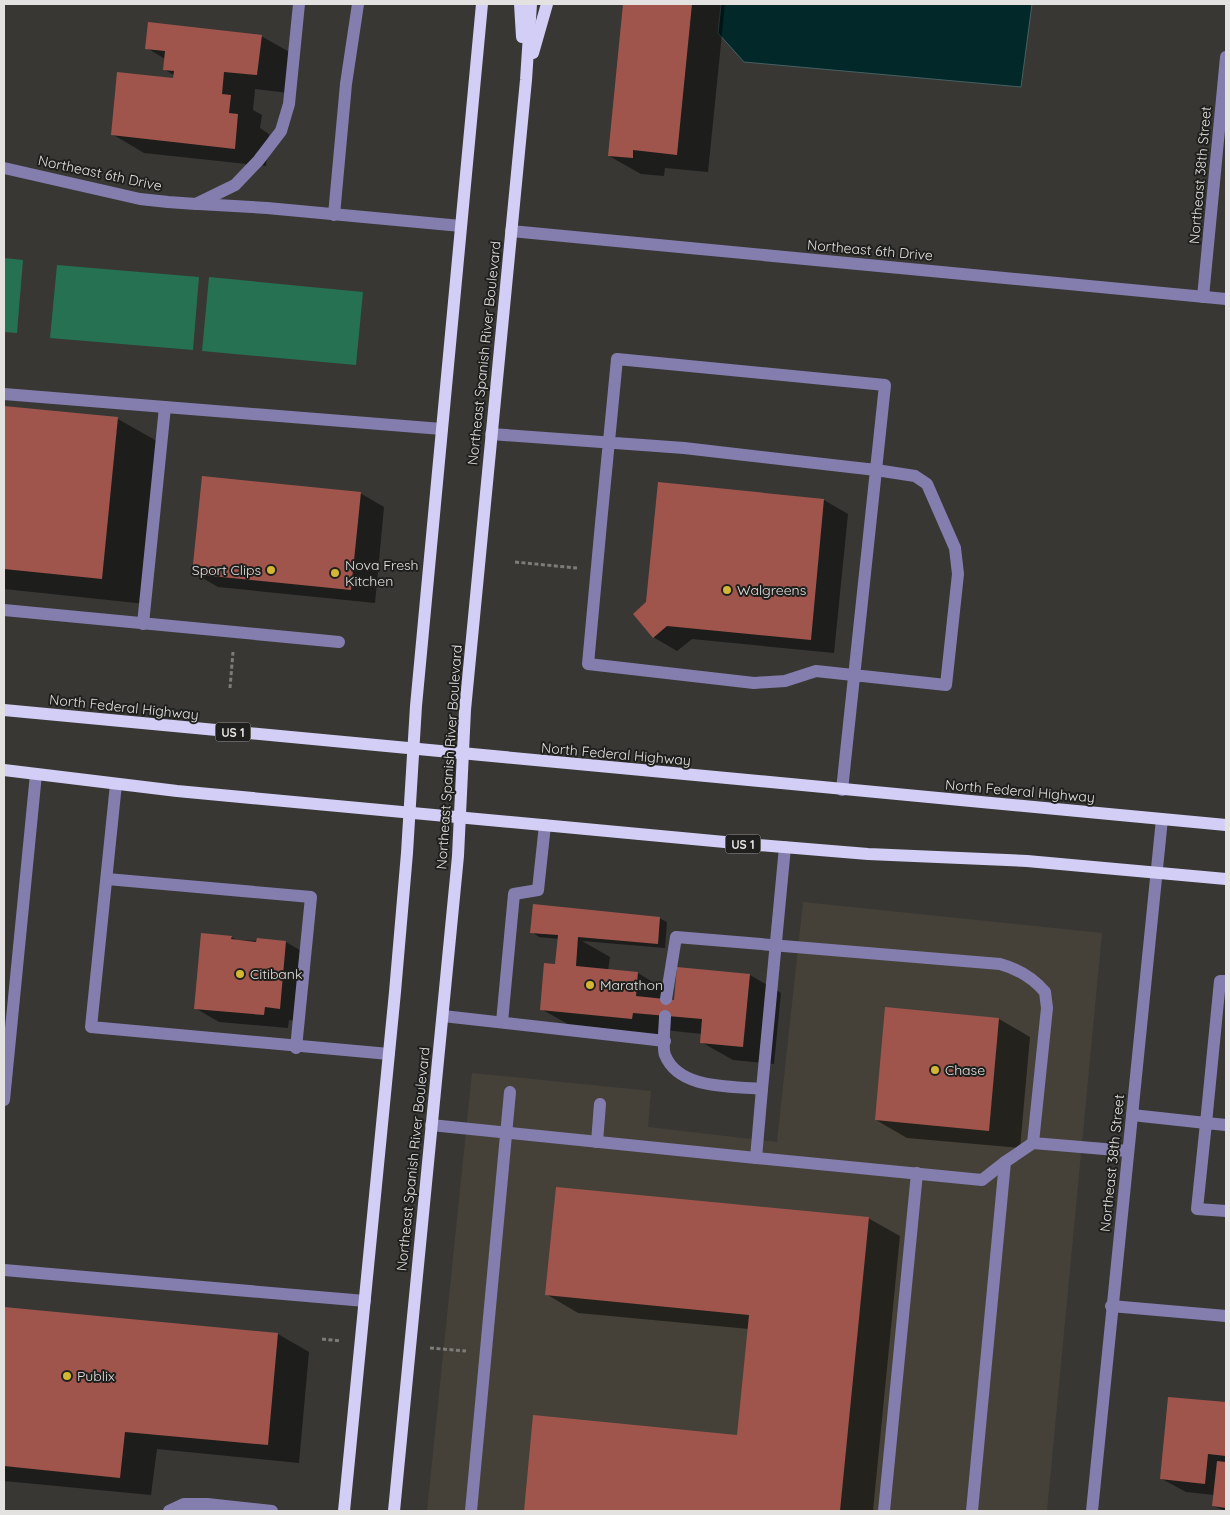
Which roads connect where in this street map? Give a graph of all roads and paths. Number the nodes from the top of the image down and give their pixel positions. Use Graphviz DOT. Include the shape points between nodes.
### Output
graph roads {
  1 [pos="299,4"];
  2 [pos="358,4"];
  3 [pos="482,4"];
  4 [pos="520,4"];
  5 [pos="531,4"];
  6 [pos="547,4"];
  7 [pos="1226,57"];
  8 [pos="526,80"];
  9 [pos="4,168"];
  10 [pos="196,204"];
  11 [pos="334,215"];
  12 [pos="461,226"];
  13 [pos="511,231"];
  14 [pos="1203,297"];
  15 [pos="1226,299"];
  16 [pos="4,394"];
  17 [pos="165,407"];
  18 [pos="442,429"];
  19 [pos="492,434"];
  20 [pos="609,442"];
  21 [pos="876,470"];
  22 [pos="515,562"];
  23 [pos="597,570"];
  24 [pos="4,610"];
  25 [pos="143,624"];
  26 [pos="235,632"];
  27 [pos="339,642"];
  28 [pos="854,675"];
  29 [pos="230,688"];
  30 [pos="4,710"];
  31 [pos="413,750"];
  32 [pos="463,755"];
  33 [pos="4,770"];
  34 [pos="36,774"];
  35 [pos="116,784"];
  36 [pos="842,790"];
  37 [pos="409,814"];
  38 [pos="460,818"];
  39 [pos="1162,819"];
  40 [pos="545,825"];
  41 [pos="1226,825"];
  42 [pos="785,847"];
  43 [pos="1157,872"];
  44 [pos="107,879"];
  45 [pos="1226,879"];
  46 [pos="778,945"];
  47 [pos="4,957"];
  48 [pos="17,958"];
  49 [pos="1226,981"];
  50 [pos="666,999"];
  51 [pos="442,1016"];
  52 [pos="665,1016"];
  53 [pos="502,1022"];
  54 [pos="7,1039"];
  55 [pos="665,1040"];
  56 [pos="296,1048"];
  57 [pos="388,1054"];
  58 [pos="762,1089"];
  59 [pos="510,1092"];
  60 [pos="4,1100"];
  61 [pos="600,1104"];
  62 [pos="1132,1115"];
  63 [pos="1206,1123"];
  64 [pos="431,1125"];
  65 [pos="1226,1125"];
  66 [pos="506,1132"];
  67 [pos="597,1142"];
  68 [pos="1033,1143"];
  69 [pos="1128,1151"];
  70 [pos="756,1158"];
  71 [pos="1005,1162"];
  72 [pos="917,1173"];
  73 [pos="1226,1211"];
  74 [pos="4,1270"];
  75 [pos="365,1301"];
  76 [pos="1111,1306"];
  77 [pos="1226,1316"];
  78 [pos="322,1339"];
  79 [pos="348,1341"];
  80 [pos="427,1348"];
  81 [pos="485,1353"];
  82 [pos="169,1511"];
  83 [pos="272,1511"];
  84 [pos="344,1511"];
  85 [pos="394,1511"];
  86 [pos="470,1511"];
  87 [pos="884,1511"];
  88 [pos="972,1511"];
  89 [pos="1092,1511"];
  1 -- 10 [label="street" via="289,104 281,131 258,161 234,184"];
  2 -- 11 [label="street" via="346,84"];
  3 -- 12 [label="main road"];
  4 -- 8 [label="main road"];
  5 -- 8 [label="main road, Northeast Spanish River Boulevard"];
  6 -- 8 [label="main road"];
  7 -- 14 [label="street, Northeast 38th Street"];
  8 -- 13 [label="main road, Northeast Spanish River Boulevard"];
  9 -- 10 [label="street, Northeast 6th Drive" via="140,199"];
  10 -- 11 [label="street, Northeast 6th Drive"];
  11 -- 12 [label="street, Northeast 6th Drive"];
  12 -- 18 [label="main road"];
  13 -- 14 [label="street, Northeast 6th Drive"];
  13 -- 19 [label="main road, Northeast Spanish River Boulevard"];
  14 -- 15 [label="street, Northeast 6th Drive"];
  16 -- 17 [label="street"];
  17 -- 18 [label="street"];
  17 -- 25 [label="street"];
  18 -- 31 [label="main road"];
  19 -- 20 [label="street"];
  19 -- 32 [label="main road, Northeast Spanish River Boulevard"];
  20 -- 21 [label="street"];
  20 -- 21 [label="street" via="617,359 885,385"];
  20 -- 23 [label="street"];
  21 -- 28 [label="street"];
  21 -- 28 [label="street" via="916,476 927,484 955,548 958,574 946,685"];
  22 -- 23 [label="path"];
  23 -- 28 [label="street" via="588,664 754,683 785,681 816,671"];
  24 -- 25 [label="street"];
  25 -- 26 [label="street"];
  26 -- 27 [label="street"];
  26 -- 29 [label="path"];
  28 -- 36 [label="street"];
  30 -- 31 [label="main road, North Federal Highway / US 1"];
  31 -- 32 [label="main road, North Federal Highway / US 1"];
  31 -- 37 [label="main road"];
  32 -- 36 [label="main road, North Federal Highway / US 1"];
  32 -- 38 [label="main road, Northeast Spanish River Boulevard"];
  33 -- 34 [label="main road, US 1"];
  34 -- 35 [label="main road, US 1"];
  34 -- 48 [label="street"];
  35 -- 37 [label="main road, US 1"];
  35 -- 44 [label="street"];
  36 -- 39 [label="main road, North Federal Highway / US 1"];
  37 -- 38 [label="main road, US 1"];
  37 -- 57 [label="main road"];
  38 -- 40 [label="main road, US 1"];
  38 -- 51 [label="main road, Northeast Spanish River Boulevard"];
  39 -- 41 [label="main road, North Federal Highway / US 1"];
  39 -- 43 [label="street, Northeast 38th Street"];
  40 -- 42 [label="main road, US 1"];
  40 -- 53 [label="street" via="538,890 514,894"];
  42 -- 43 [label="main road, US 1"];
  42 -- 46 [label="street"];
  43 -- 45 [label="main road, US 1"];
  43 -- 62 [label="street, Northeast 38th Street"];
  44 -- 56 [label="street" via="92,1027"];
  44 -- 56 [label="street" via="311,897"];
  46 -- 50 [label="street" via="676,937"];
  46 -- 58 [label="street"];
  46 -- 68 [label="street" via="1000,964 1012,967 1038,984 1045,992 1047,1008"];
  47 -- 48 [label="street"];
  48 -- 54 [label="street"];
  49 -- 63 [label="street" via="1220,981"];
  51 -- 53 [label="street"];
  51 -- 64 [label="main road, Northeast Spanish River Boulevard"];
  52 -- 55 [label="street"];
  53 -- 55 [label="street"];
  54 -- 60 [label="street"];
  55 -- 58 [label="street" via="664,1053 683,1076 708,1083"];
  56 -- 57 [label="street"];
  57 -- 75 [label="main road"];
  58 -- 70 [label="street"];
  59 -- 66 [label="street"];
  61 -- 67 [label="street"];
  62 -- 63 [label="street"];
  62 -- 69 [label="street, Northeast 38th Street"];
  63 -- 65 [label="street"];
  63 -- 73 [label="street" via="1197,1209"];
  64 -- 66 [label="street"];
  64 -- 85 [label="main road, Northeast Spanish River Boulevard"];
  66 -- 67 [label="street"];
  66 -- 81 [label="street"];
  67 -- 70 [label="street"];
  68 -- 69 [label="street"];
  68 -- 71 [label="street"];
  69 -- 76 [label="street, Northeast 38th Street"];
  70 -- 72 [label="street"];
  71 -- 72 [label="street" via="982,1180"];
  71 -- 88 [label="street"];
  72 -- 87 [label="street"];
  74 -- 75 [label="street"];
  75 -- 84 [label="main road"];
  76 -- 77 [label="street"];
  76 -- 89 [label="street, Northeast 38th Street"];
  78 -- 79 [label="path"];
  80 -- 81 [label="path"];
  81 -- 86 [label="street"];
  82 -- 83 [label="street" via="184,1504 207,1504"];
}
